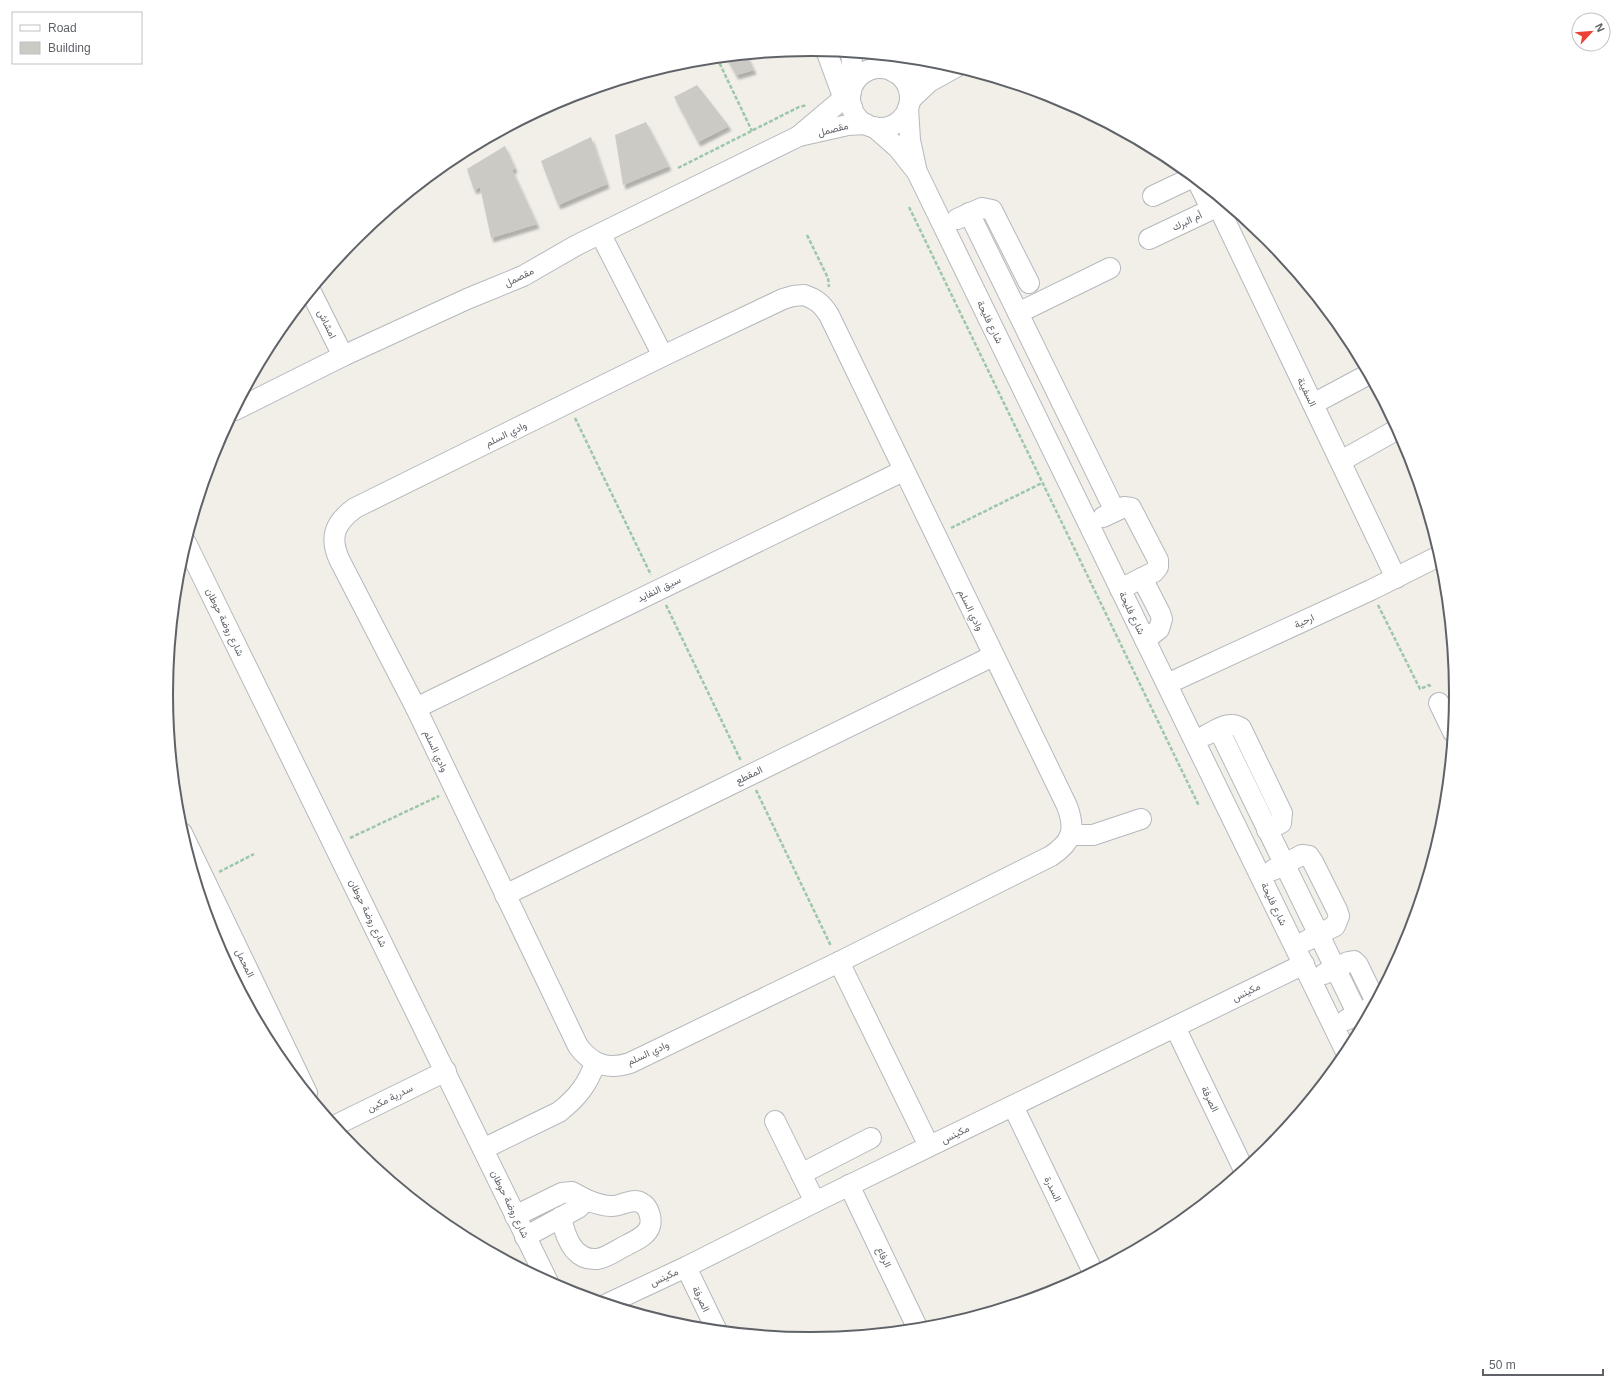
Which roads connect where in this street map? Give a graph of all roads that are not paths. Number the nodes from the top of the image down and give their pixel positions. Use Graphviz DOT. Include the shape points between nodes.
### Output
graph roads {
  1 [pos="828,56"];
  2 [pos="851,57"];
  3 [pos="878,59"];
  4 [pos="926,66"];
  5 [pos="891,71"];
  6 [pos="949,71"];
  7 [pos="850,95"];
  8 [pos="909,104"];
  9 [pos="870,126"];
  10 [pos="799,136"];
  11 [pos="917,172"];
  12 [pos="1188,180"];
  13 [pos="1152,196"];
  14 [pos="1210,196"];
  15 [pos="1218,206"];
  16 [pos="969,213"];
  17 [pos="943,226"];
  18 [pos="601,235"];
  19 [pos="1149,239"];
  20 [pos="1110,268"];
  21 [pos="1029,283"];
  22 [pos="313,296"];
  23 [pos="1017,310"];
  24 [pos="989,320"];
  25 [pos="343,356"];
  26 [pos="663,356"];
  27 [pos="1047,373"];
  28 [pos="1365,376"];
  29 [pos="1021,386"];
  30 [pos="1313,404"];
  31 [pos="242,407"];
  32 [pos="1393,432"];
  33 [pos="1078,437"];
  34 [pos="1053,451"];
  35 [pos="1341,461"];
  36 [pos="903,471"];
  37 [pos="1114,511"];
  38 [pos="1089,524"];
  39 [pos="190,551"];
  40 [pos="1435,558"];
  41 [pos="1142,578"];
  42 [pos="1396,578"];
  43 [pos="1120,589"];
  44 [pos="1145,640"];
  45 [pos="993,656"];
  46 [pos="1167,684"];
  47 [pos="1439,703"];
  48 [pos="416,708"];
  49 [pos="1449,724"];
  50 [pos="1195,741"];
  51 [pos="1141,819"];
  52 [pos="1071,835"];
  53 [pos="194,857"];
  54 [pos="1284,864"];
  55 [pos="1261,876"];
  56 [pos="505,895"];
  57 [pos="1319,935"];
  58 [pos="1295,946"];
  59 [pos="839,962"];
  60 [pos="1335,968"];
  61 [pos="1308,972"];
  62 [pos="1360,1020"];
  63 [pos="1334,1026"];
  64 [pos="1175,1027"];
  65 [pos="1344,1047"];
  66 [pos="595,1063"];
  67 [pos="297,1071"];
  68 [pos="446,1071"];
  69 [pos="1013,1106"];
  70 [pos="775,1121"];
  71 [pos="339,1124"];
  72 [pos="871,1138"];
  73 [pos="929,1146"];
  74 [pos="483,1149"];
  75 [pos="1242,1166"];
  76 [pos="801,1174"];
  77 [pos="849,1186"];
  78 [pos="587,1200"];
  79 [pos="815,1202"];
  80 [pos="515,1216"];
  81 [pos="561,1217"];
  82 [pos="525,1237"];
  83 [pos="686,1267"];
  84 [pos="1091,1268"];
  85 [pos="544,1274"];
  86 [pos="613,1301"];
  87 [pos="915,1325"];
  88 [pos="714,1326"];
  1 -- 7 [label="street" via="838,84"];
  2 -- 7 [label="street"];
  3 -- 5 [label="street"];
  4 -- 5 [label="street" via="913,71"];
  5 -- 7 [label="street" via="873,69 859,77"];
  5 -- 8 [label="street" via="906,84"];
  6 -- 8 [label="street" via="929,82"];
  7 -- 9 [label="street" via="860,120"];
  7 -- 10 [label="street, مقصمل"];
  8 -- 9 [label="street" via="898,122 883,128"];
  8 -- 11 [label="street, شارع فليحة" via="910,140"];
  9 -- 10 [label="street, مقصمل" via="848,125"];
  9 -- 11 [label="street, شارع فليحة" via="898,148"];
  10 -- 18 [label="street, مقصمل"];
  11 -- 17 [label="street, شارع فليحة"];
  12 -- 13 [label="street"];
  14 -- 15 [label="street, السفينة"];
  15 -- 19 [label="street, أم البرك"];
  15 -- 30 [label="street, السفينة"];
  16 -- 17 [label="street"];
  16 -- 21 [label="street" via="986,207 994,212"];
  16 -- 23 [label="street"];
  17 -- 24 [label="street, شارع فليحة"];
  18 -- 25 [label="street, مقصمل" via="577,245 524,276 467,299"];
  18 -- 26 [label="street"];
  20 -- 23 [label="street"];
  22 -- 25 [label="street, امشاش"];
  23 -- 24 [label="street"];
  23 -- 27 [label="street"];
  24 -- 29 [label="street, شارع فليحة"];
  25 -- 31 [label="street, مقصمل"];
  26 -- 36 [label="street, وادي السلم" via="793,296 804,295 814,299 823,306"];
  26 -- 48 [label="street, وادي السلم" via="344,515 337,525 334,537 335,550"];
  27 -- 29 [label="street"];
  27 -- 33 [label="street"];
  28 -- 30 [label="street"];
  29 -- 34 [label="street, شارع فليحة"];
  30 -- 35 [label="street, السفينة"];
  32 -- 35 [label="street"];
  33 -- 34 [label="street"];
  33 -- 37 [label="street"];
  34 -- 38 [label="street, شارع فليحة"];
  35 -- 42 [label="street, السفينة"];
  36 -- 45 [label="street, وادي السلم"];
  36 -- 48 [label="street, سيق النفايد"];
  37 -- 38 [label="street"];
  37 -- 41 [label="street" via="1128,506 1134,511 1158,560 1157,570"];
  38 -- 43 [label="street, شارع فليحة"];
  39 -- 68 [label="street, شارع روضة حوطان"];
  40 -- 42 [label="street, ارحية"];
  41 -- 43 [label="street"];
  41 -- 44 [label="street" via="1162,619 1159,629"];
  42 -- 46 [label="street, ارحية"];
  43 -- 44 [label="street, شارع فليحة"];
  44 -- 46 [label="street, شارع فليحة"];
  45 -- 52 [label="street, وادي السلم" via="1068,806 1072,820"];
  45 -- 56 [label="street, المقطع"];
  46 -- 50 [label="street, شارع فليحة"];
  47 -- 49 [label="street"];
  48 -- 56 [label="street, وادي السلم"];
  50 -- 54 [label="street" via="1232,724 1240,728 1282,813 1281,823 1267,830"];
  50 -- 55 [label="street, شارع فليحة"];
  51 -- 52 [label="street" via="1093,835"];
  52 -- 59 [label="street, وادي السلم" via="1063,848 1051,856"];
  53 -- 67 [label="street, المحمل"];
  54 -- 55 [label="street"];
  54 -- 57 [label="street"];
  54 -- 57 [label="street" via="1302,856 1309,856 1313,862 1339,916 1336,926"];
  55 -- 58 [label="street, شارع فليحة"];
  56 -- 66 [label="street, وادي السلم" via="578,1046 585,1056"];
  57 -- 58 [label="street"];
  57 -- 60 [label="street"];
  58 -- 61 [label="street, شارع فليحة"];
  59 -- 66 [label="street, وادي السلم" via="630,1062 618,1066"];
  59 -- 73 [label="street"];
  60 -- 61 [label="street, مكينس"];
  60 -- 62 [label="street"];
  61 -- 63 [label="street, شارع فليحة"];
  61 -- 64 [label="street, مكينس"];
  62 -- 63 [label="street"];
  63 -- 65 [label="street, شارع فليحة"];
  64 -- 69 [label="street, مكينس"];
  64 -- 75 [label="street, الصرفة"];
  66 -- 74 [label="street" via="585,1086 559,1112"];
  68 -- 71 [label="street, سدرية مكين"];
  68 -- 74 [label="street, شارع روضة حوطان"];
  69 -- 73 [label="street, مكينس"];
  69 -- 84 [label="street, السدرة"];
  70 -- 76 [label="street"];
  72 -- 76 [label="street"];
  73 -- 77 [label="street, مكينس"];
  74 -- 80 [label="street, شارع روضة حوطان"];
  76 -- 79 [label="street"];
  77 -- 79 [label="street, مكينس"];
  77 -- 87 [label="street, الرفاع"];
  78 -- 80 [label="street" via="572,1192 562,1193"];
  78 -- 81 [label="street"];
  78 -- 81 [label="street" via="612,1207 640,1202 650,1212 651,1225 645,1235 597,1259 584,1256 572,1248 564,1232"];
  79 -- 83 [label="street, مكينس"];
  80 -- 82 [label="street, شارع روضة حوطان"];
  81 -- 82 [label="street"];
  82 -- 85 [label="street, شارع روضة حوطان"];
  83 -- 86 [label="street, مكينس"];
  83 -- 88 [label="street, الصرفة"];
}
